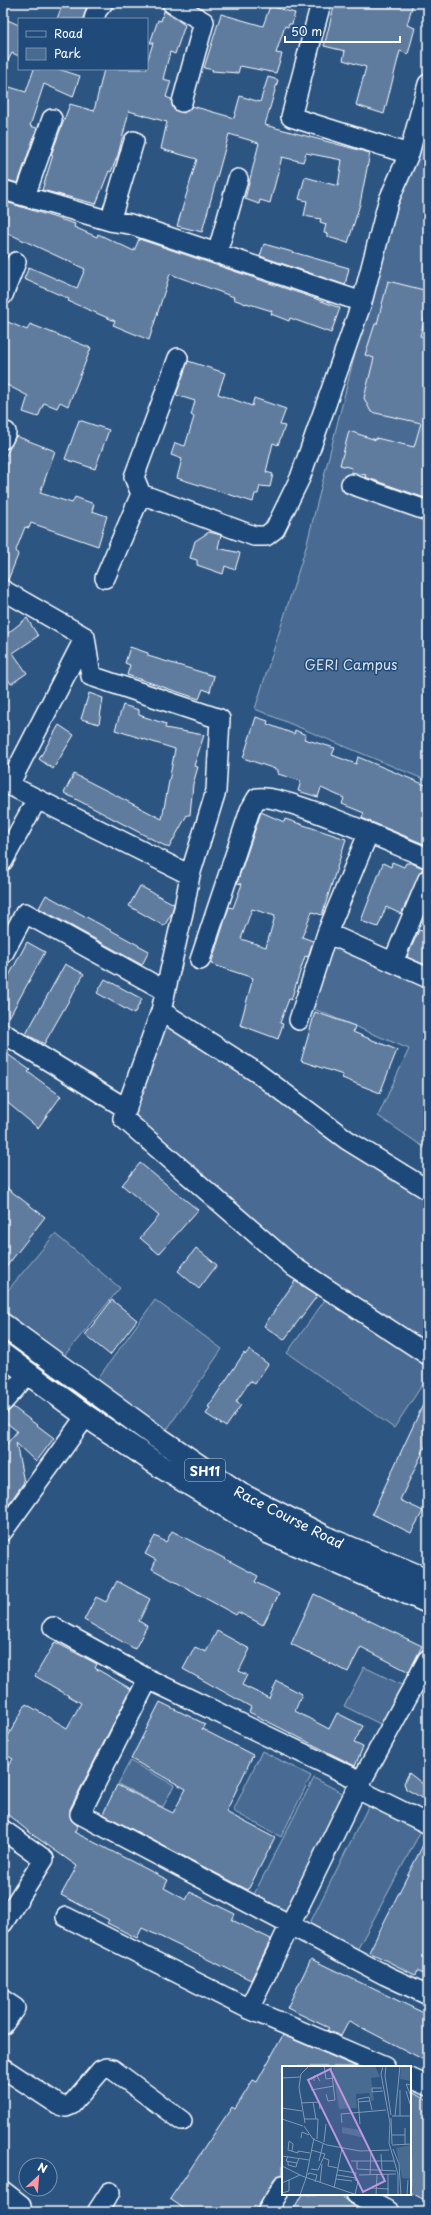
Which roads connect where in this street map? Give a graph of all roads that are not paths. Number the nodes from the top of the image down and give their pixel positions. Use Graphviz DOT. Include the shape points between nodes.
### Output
graph roads {
  1 [pos="103,3"];
  2 [pos="172,3"];
  3 [pos="321,3"];
  4 [pos="94,18"];
  5 [pos="428,84"];
  6 [pos="182,102"];
  7 [pos="52,119"];
  8 [pos="134,141"];
  9 [pos="409,154"];
  10 [pos="238,179"];
  11 [pos="3,190"];
  12 [pos="25,196"];
  13 [pos="110,221"];
  14 [pos="217,254"];
  15 [pos="16,262"];
  16 [pos="3,295"];
  17 [pos="362,302"];
  18 [pos="178,358"];
  19 [pos="3,431"];
  20 [pos="3,439"];
  21 [pos="351,484"];
  22 [pos="141,494"];
  23 [pos="428,511"];
  24 [pos="105,578"];
  25 [pos="3,590"];
  26 [pos="85,637"];
  27 [pos="6,784"];
  28 [pos="37,799"];
  29 [pos="368,834"];
  30 [pos="428,858"];
  31 [pos="3,861"];
  32 [pos="190,875"];
  33 [pos="428,879"];
  34 [pos="327,933"];
  35 [pos="3,954"];
  36 [pos="200,960"];
  37 [pos="393,962"];
  38 [pos="428,978"];
  39 [pos="164,990"];
  40 [pos="160,1011"];
  41 [pos="299,1020"];
  42 [pos="3,1033"];
  43 [pos="127,1109"];
  44 [pos="428,1190"];
  45 [pos="3,1325"];
  46 [pos="24,1342"];
  47 [pos="428,1355"];
  48 [pos="5,1361"];
  49 [pos="28,1374"];
  50 [pos="3,1402"];
  51 [pos="86,1416"];
  52 [pos="3,1531"];
  53 [pos="428,1580"];
  54 [pos="428,1602"];
  55 [pos="53,1627"];
  56 [pos="428,1659"];
  57 [pos="148,1679"];
  58 [pos="359,1785"];
  59 [pos="428,1824"];
  60 [pos="3,1830"];
  61 [pos="66,1917"];
  62 [pos="3,1923"];
  63 [pos="291,1924"];
  64 [pos="428,1995"];
  65 [pos="3,2000"];
  66 [pos="249,2009"];
  67 [pos="3,2025"];
  68 [pos="354,2061"];
  69 [pos="379,2066"];
  70 [pos="3,2068"];
  71 [pos="411,2078"];
  72 [pos="428,2086"];
  73 [pos="182,2120"];
  74 [pos="282,2187"];
  75 [pos="3,2191"];
  76 [pos="110,2192"];
  77 [pos="358,2195"];
  78 [pos="21,2204"];
  79 [pos="97,2212"];
  80 [pos="267,2212"];
  81 [pos="390,2212"];
  1 -- 4 [label="street"];
  2 -- 6 [label="street" via="204,22"];
  3 -- 9 [label="street" via="291,116"];
  5 -- 9 [label="street"];
  7 -- 12 [label="street"];
  8 -- 13 [label="street"];
  9 -- 17 [label="street" via="388,202"];
  10 -- 14 [label="street"];
  11 -- 12 [label="street"];
  12 -- 13 [label="street"];
  13 -- 14 [label="street" via="130,224"];
  14 -- 17 [label="street"];
  15 -- 16 [label="street"];
  17 -- 22 [label="street" via="300,478 275,530 266,536 254,536"];
  18 -- 22 [label="street" via="134,477"];
  19 -- 20 [label="street" via="6,432"];
  21 -- 23 [label="street"];
  22 -- 24 [label="street"];
  25 -- 26 [label="street"];
  26 -- 27 [label="street"];
  26 -- 32 [label="street" via="91,676 220,719 216,791"];
  27 -- 28 [label="street"];
  28 -- 31 [label="street"];
  28 -- 32 [label="street"];
  29 -- 30 [label="street"];
  29 -- 34 [label="street"];
  29 -- 36 [label="street" via="303,807 265,796 258,798 250,810"];
  32 -- 39 [label="street"];
  33 -- 37 [label="street"];
  34 -- 37 [label="street"];
  34 -- 41 [label="street"];
  35 -- 39 [label="street" via="25,913"];
  37 -- 38 [label="street"];
  39 -- 40 [label="street"];
  40 -- 43 [label="street"];
  40 -- 44 [label="street" via="256,1072 348,1140"];
  42 -- 43 [label="street"];
  43 -- 47 [label="street" via="123,1118 294,1267"];
  45 -- 46 [label="main road, Race Course Road / SH11"];
  46 -- 48 [label="street"];
  46 -- 53 [label="main road, Race Course Road / SH11" via="240,1494 331,1540"];
  48 -- 49 [label="main road, Race Course Road / SH11"];
  49 -- 50 [label="street"];
  49 -- 51 [label="main road, Race Course Road / SH11"];
  51 -- 52 [label="street"];
  51 -- 54 [label="main road, Race Course Road / SH11" via="163,1468 270,1533"];
  55 -- 57 [label="street"];
  56 -- 58 [label="street"];
  57 -- 58 [label="street"];
  57 -- 63 [label="street" via="80,1814"];
  58 -- 59 [label="street"];
  58 -- 63 [label="street"];
  60 -- 62 [label="street" via="44,1859"];
  61 -- 66 [label="street"];
  63 -- 64 [label="street" via="385,1975"];
  63 -- 66 [label="street"];
  65 -- 67 [label="street" via="15,2008"];
  66 -- 68 [label="street"];
  68 -- 69 [label="street"];
  70 -- 73 [label="street" via="59,2105 66,2106 71,2105 101,2070 112,2069"];
  71 -- 72 [label="street"];
  74 -- 80 [label="street"];
  75 -- 78 [label="street"];
  76 -- 79 [label="street"];
  77 -- 81 [label="street"];
}
